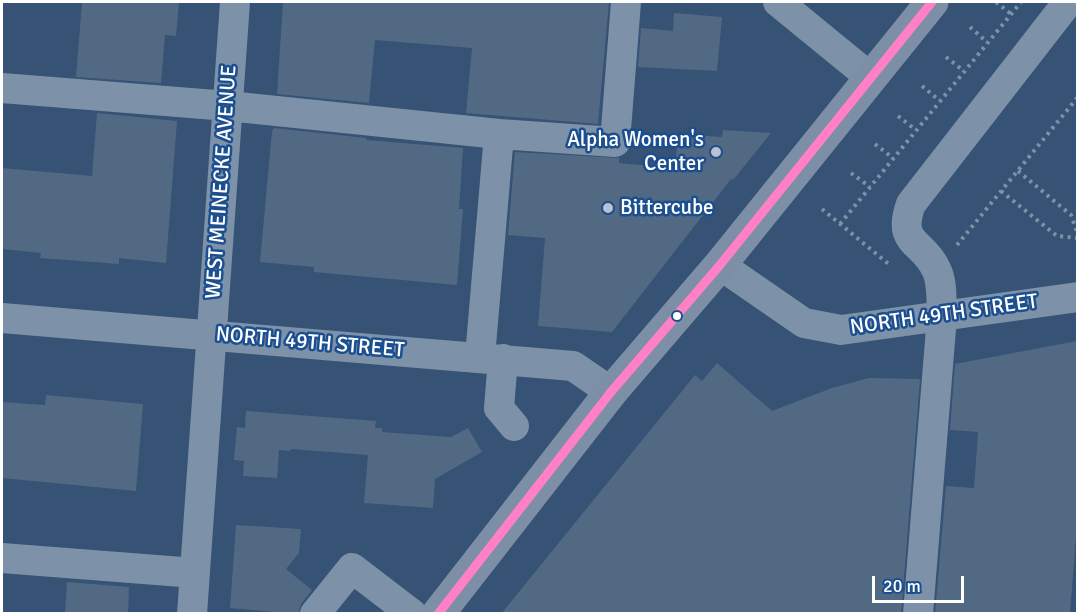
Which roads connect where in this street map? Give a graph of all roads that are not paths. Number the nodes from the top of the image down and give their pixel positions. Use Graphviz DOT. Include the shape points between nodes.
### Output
graph roads {
  1 [pos="235,2"];
  2 [pos="626,2"];
  3 [pos="778,2"];
  4 [pos="932,2"];
  5 [pos="1068,2"];
  6 [pos="871,78"];
  7 [pos="2,88"];
  8 [pos="228,106"];
  9 [pos="499,134"];
  10 [pos="720,265"];
  11 [pos="1077,297"];
  12 [pos="942,316"];
  13 [pos="2,318"];
  14 [pos="211,334"];
  15 [pos="492,358"];
  16 [pos="611,392"];
  17 [pos="514,426"];
  18 [pos="2,558"];
  19 [pos="195,573"];
  20 [pos="192,614"];
  21 [pos="315,614"];
  22 [pos="412,614"];
  23 [pos="438,614"];
  24 [pos="918,614"];
  1 -- 8 [label="street, WEST MEINECKE AVENUE"];
  2 -- 9 [label="street" via="615,142"];
  3 -- 6 [label="street"];
  4 -- 6 [label="main road"];
  5 -- 12 [label="street" via="911,204 906,233 936,268"];
  6 -- 10 [label="main road"];
  7 -- 8 [label="street"];
  8 -- 9 [label="street"];
  8 -- 14 [label="street, WEST MEINECKE AVENUE"];
  9 -- 15 [label="street"];
  10 -- 12 [label="street, NORTH 49TH STREET" via="804,323 841,330"];
  10 -- 16 [label="main road"];
  11 -- 12 [label="street, NORTH 49TH STREET"];
  12 -- 24 [label="street"];
  13 -- 14 [label="street, NORTH 49TH STREET"];
  14 -- 15 [label="street, NORTH 49TH STREET"];
  14 -- 19 [label="street, WEST MEINECKE AVENUE"];
  15 -- 16 [label="street, NORTH 49TH STREET" via="573,366"];
  15 -- 17 [label="street" via="499,408"];
  16 -- 23 [label="main road"];
  18 -- 19 [label="street"];
  19 -- 20 [label="street, WEST MEINECKE AVENUE"];
  21 -- 22 [label="street" via="352,568"];
}
